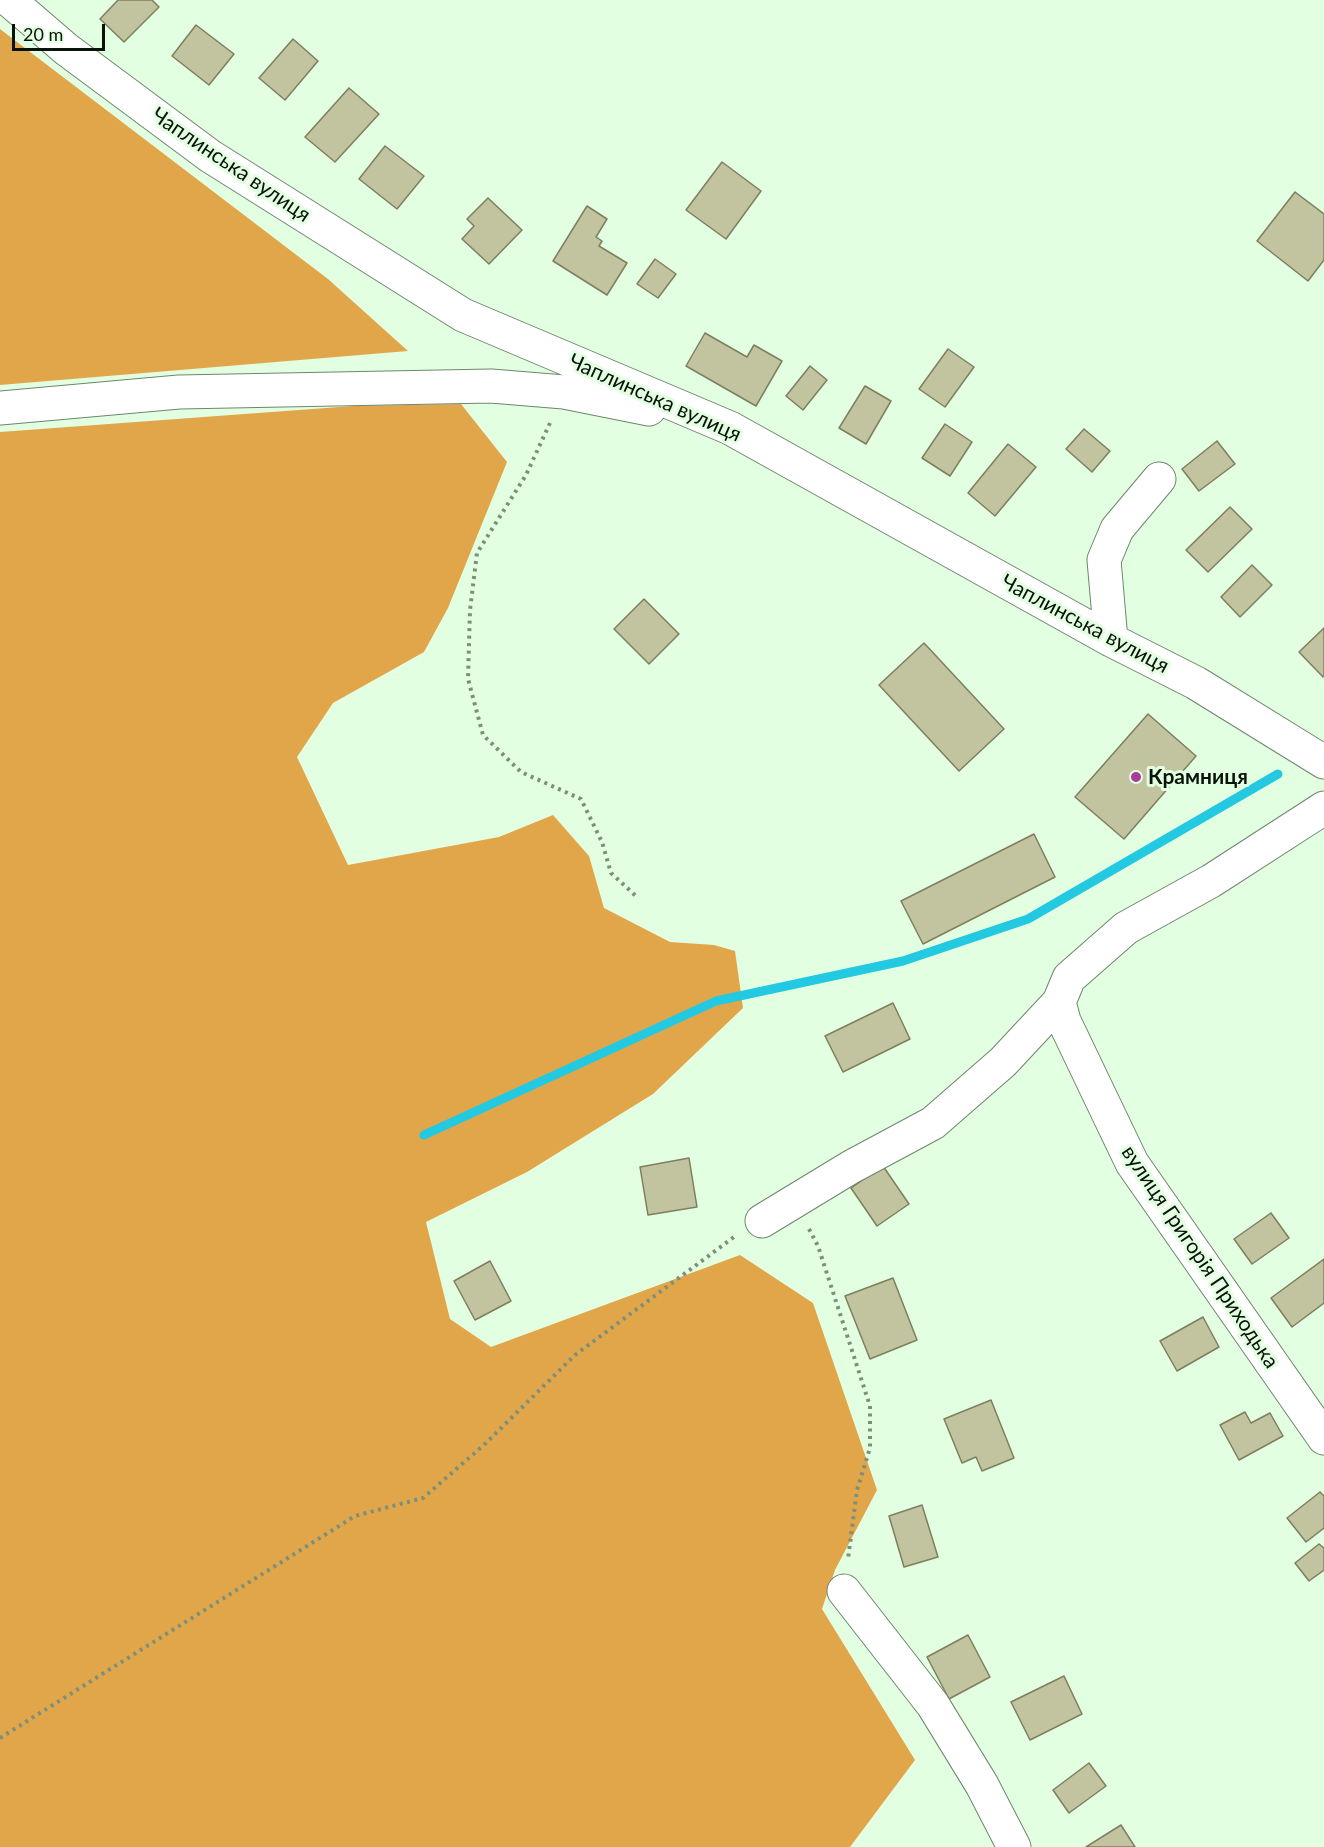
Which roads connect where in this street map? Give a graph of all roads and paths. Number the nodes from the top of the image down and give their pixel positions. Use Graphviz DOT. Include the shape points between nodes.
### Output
graph roads {
  1 [pos="9,0"];
  2 [pos="564,392"];
  3 [pos="0,408"];
  4 [pos="730,428"];
  5 [pos="1159,479"];
  6 [pos="1111,640"];
  7 [pos="1324,762"];
  8 [pos="1324,808"];
  9 [pos="637,897"];
  10 [pos="1059,1002"];
  11 [pos="795,1202"];
  12 [pos="762,1221"];
  13 [pos="1324,1438"];
  14 [pos="844,1591"];
  15 [pos="0,1738"];
  16 [pos="1014,1847"];
  1 -- 4 [label="street, Чаплинська вулиця" via="66,49 210,156 463,315"];
  2 -- 3 [label="street" via="491,386 179,392"];
  2 -- 4 [label="street"];
  2 -- 9 [label="path" via="526,475 477,553 468,679 483,735 521,772 581,799 602,842 611,873"];
  4 -- 6 [label="street, Чаплинська вулиця"];
  5 -- 6 [label="street" via="1117,529 1104,560"];
  6 -- 7 [label="street, Чаплинська вулиця" via="1196,683"];
  8 -- 10 [label="street" via="1211,881 1126,928 1069,978"];
  10 -- 11 [label="street" via="1003,1062 933,1123"];
  10 -- 13 [label="street, вулиця Григорія Приходька" via="1064,1021 1132,1163"];
  11 -- 12 [label="street"];
  11 -- 14 [label="path" via="818,1246 870,1406 870,1448 857,1490"];
  12 -- 15 [label="path" via="575,1355 423,1498 355,1516"];
  14 -- 16 [label="street" via="933,1705"];
}
